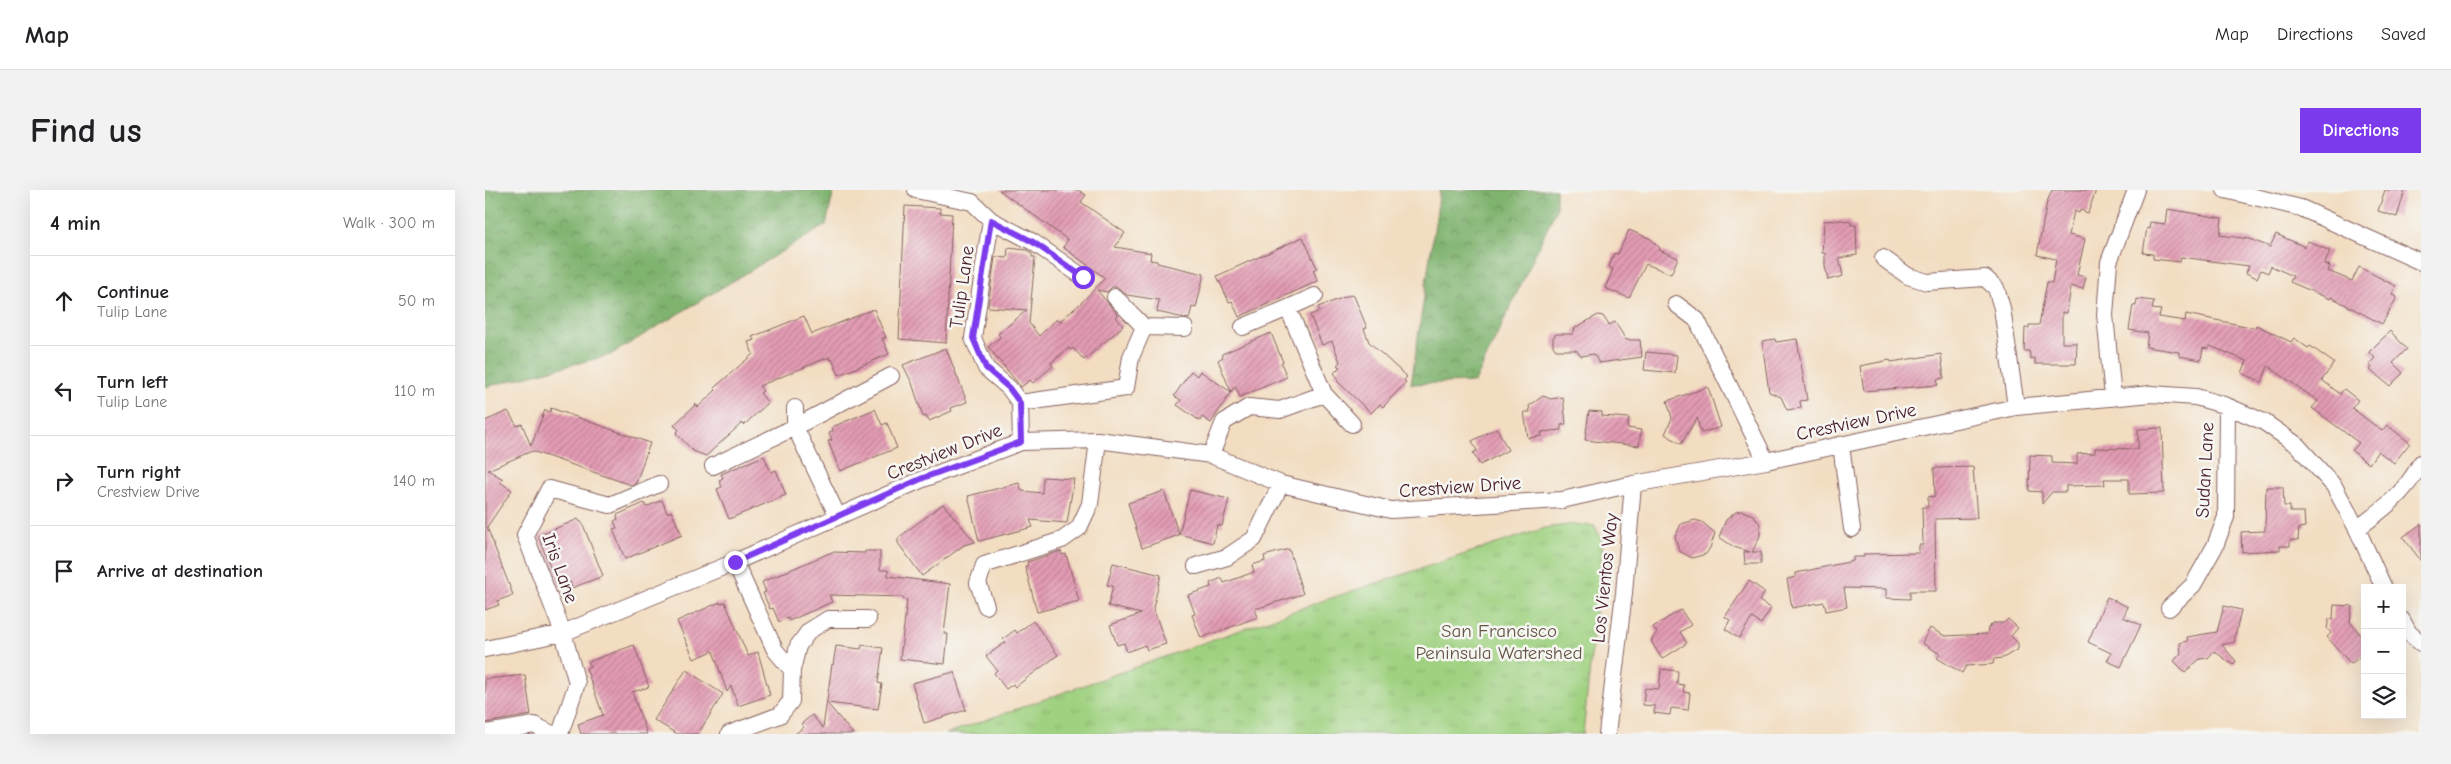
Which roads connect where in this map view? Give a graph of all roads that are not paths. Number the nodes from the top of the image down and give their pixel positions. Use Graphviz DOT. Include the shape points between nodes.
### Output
graph roads {
  1 [pos="916,190"];
  2 [pos="2136,190"];
  3 [pos="2225,190"];
  4 [pos="991,220"];
  5 [pos="1883,258"];
  6 [pos="2421,262"];
  7 [pos="1083,277"];
  8 [pos="1315,296"];
  9 [pos="1115,297"];
  10 [pos="1676,304"];
  11 [pos="1288,308"];
  12 [pos="1243,327"];
  13 [pos="1144,328"];
  14 [pos="1185,328"];
  15 [pos="891,376"];
  16 [pos="1324,394"];
  17 [pos="2113,397"];
  18 [pos="1020,403"];
  19 [pos="2227,406"];
  20 [pos="2016,407"];
  21 [pos="795,408"];
  22 [pos="1352,424"];
  23 [pos="795,427"];
  24 [pos="1098,440"];
  25 [pos="1021,442"];
  26 [pos="1841,445"];
  27 [pos="1211,454"];
  28 [pos="1766,461"];
  29 [pos="2421,463"];
  30 [pos="713,466"];
  31 [pos="659,484"];
  32 [pos="1281,484"];
  33 [pos="1633,484"];
  34 [pos="838,518"];
  35 [pos="1852,529"];
  36 [pos="2357,529"];
  37 [pos="735,562"];
  38 [pos="1196,566"];
  39 [pos="2382,584"];
  40 [pos="986,606"];
  41 [pos="2169,608"];
  42 [pos="868,620"];
  43 [pos="2406,627"];
  44 [pos="563,633"];
  45 [pos="2421,643"];
  46 [pos="485,649"];
  47 [pos="792,670"];
  48 [pos="486,733"];
  49 [pos="552,734"];
  50 [pos="560,734"];
  51 [pos="729,734"];
  52 [pos="1607,734"];
  1 -- 4 [label="street" via="972,202"];
  2 -- 17 [label="street" via="2109,262 2105,315"];
  3 -- 6 [label="street" via="2301,208"];
  4 -- 7 [label="street" via="1033,242"];
  4 -- 18 [label="street, Tulip Lane" via="973,338 986,368 1009,388"];
  5 -- 20 [label="street" via="1908,276 1927,282 1985,278 1996,288 2002,308"];
  8 -- 11 [label="street"];
  9 -- 13 [label="street"];
  10 -- 28 [label="street" via="1697,320"];
  11 -- 12 [label="street"];
  11 -- 16 [label="street"];
  13 -- 14 [label="street"];
  13 -- 18 [label="street" via="1131,357 1127,388"];
  15 -- 23 [label="street"];
  16 -- 22 [label="street"];
  16 -- 27 [label="street" via="1280,410 1249,407 1225,422"];
  17 -- 19 [label="street, Crestview Drive" via="2151,394 2196,397"];
  17 -- 20 [label="street, Crestview Drive"];
  18 -- 25 [label="street"];
  19 -- 36 [label="street, Crestview Drive" via="2264,422 2297,445 2334,486"];
  19 -- 41 [label="street, Sudan Lane" via="2225,517 2215,546 2193,585"];
  20 -- 26 [label="street, Crestview Drive"];
  21 -- 23 [label="street"];
  23 -- 30 [label="street"];
  23 -- 34 [label="street"];
  24 -- 25 [label="street, Crestview Drive"];
  24 -- 27 [label="street, Crestview Drive"];
  24 -- 40 [label="street" via="1090,504 1079,528 1062,540 984,565 978,583"];
  25 -- 34 [label="street, Crestview Drive" via="923,478"];
  26 -- 28 [label="street, Crestview Drive"];
  26 -- 35 [label="street"];
  27 -- 32 [label="street, Crestview Drive"];
  28 -- 33 [label="street, Crestview Drive"];
  29 -- 36 [label="street" via="2411,482 2395,500"];
  31 -- 44 [label="street, Iris Lane" via="610,505 549,488 525,535"];
  32 -- 33 [label="street, Crestview Drive" via="1391,510 1562,500"];
  32 -- 38 [label="street" via="1254,539 1227,557"];
  33 -- 52 [label="street, Los Vientos Way"];
  34 -- 37 [label="street, Crestview Drive"];
  36 -- 39 [label="street, Crestview Drive"];
  37 -- 44 [label="street, Crestview Drive"];
  37 -- 47 [label="street" via="775,650"];
  42 -- 47 [label="street" via="828,620 809,631 798,646"];
  43 -- 45 [label="street"];
  44 -- 46 [label="street, Crestview Drive"];
  44 -- 50 [label="street" via="577,683"];
  47 -- 51 [label="street" via="791,701 781,715"];
  48 -- 49 [label="street" via="534,724"];
}
